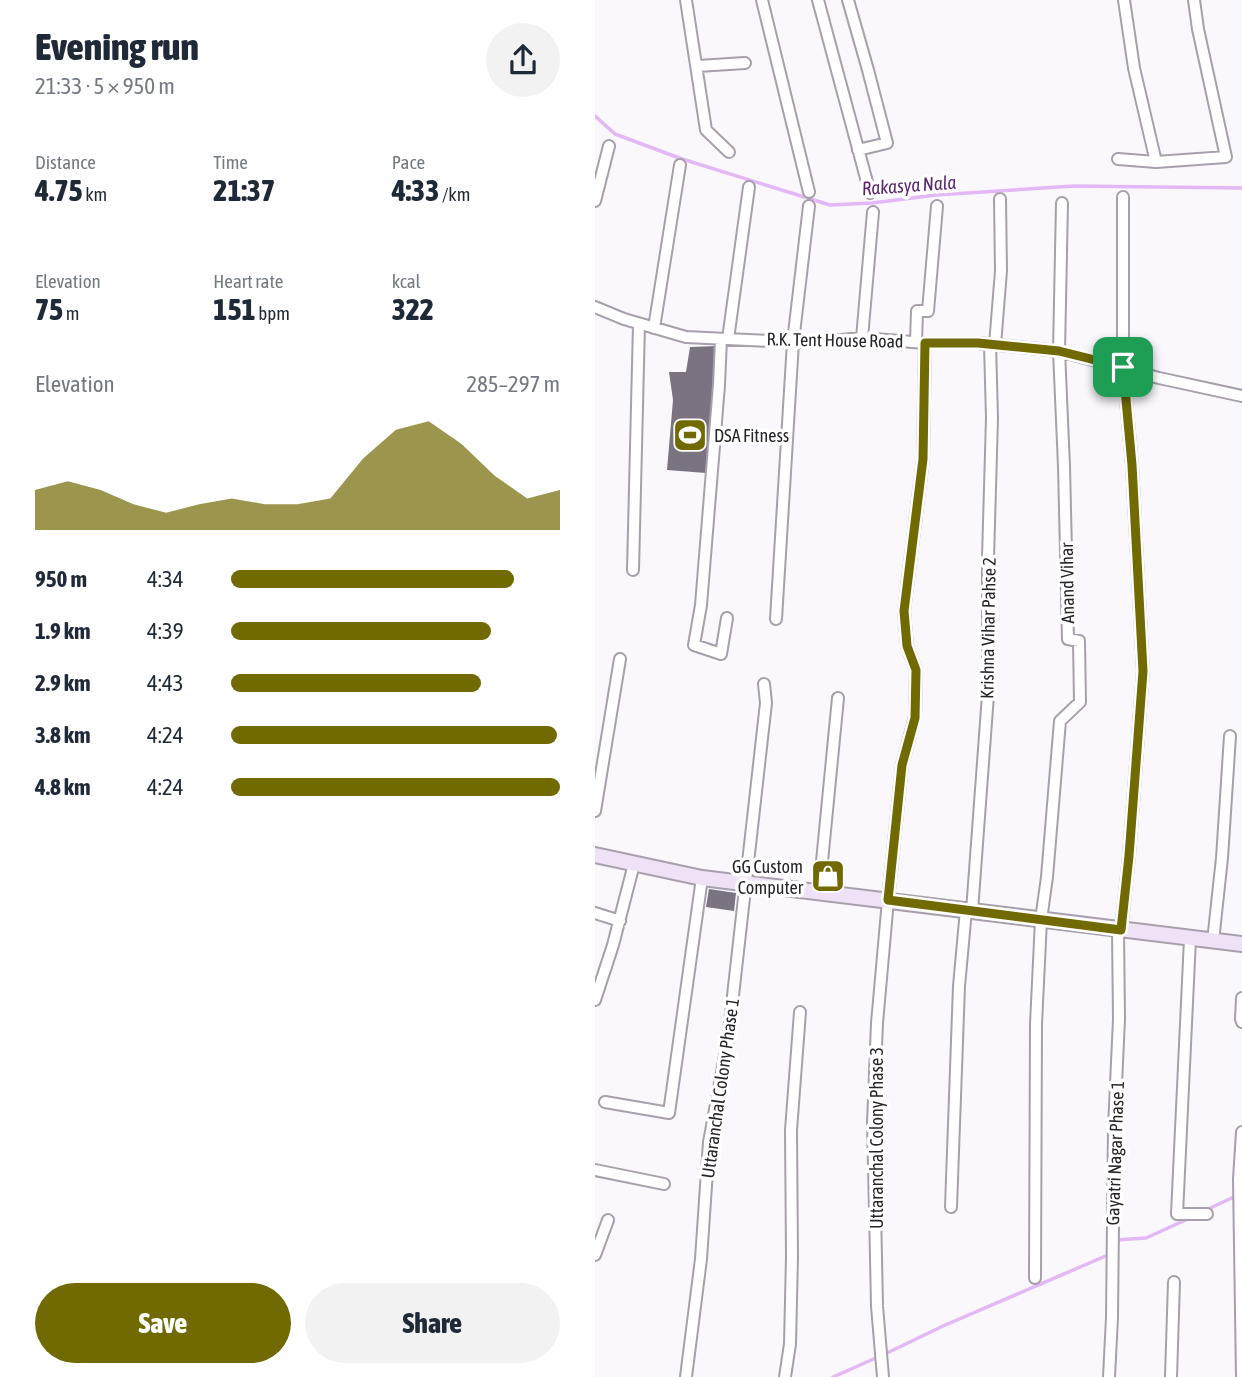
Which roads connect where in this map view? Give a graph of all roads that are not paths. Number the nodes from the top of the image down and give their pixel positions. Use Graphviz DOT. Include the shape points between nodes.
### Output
graph roads {
  1 [pos="686,0"];
  2 [pos="762,0"];
  3 [pos="818,0"];
  4 [pos="848,0"];
  5 [pos="1124,0"];
  6 [pos="1194,0"];
  7 [pos="745,63"];
  8 [pos="698,66"];
  9 [pos="609,146"];
  10 [pos="858,150"];
  11 [pos="729,152"];
  12 [pos="1118,159"];
  13 [pos="1156,162"];
  14 [pos="680,165"];
  15 [pos="749,187"];
  16 [pos="809,192"];
  17 [pos="870,193"];
  18 [pos="1123,197"];
  19 [pos="1000,200"];
  20 [pos="595,201"];
  21 [pos="1062,203"];
  22 [pos="809,206"];
  23 [pos="937,206"];
  24 [pos="873,212"];
  25 [pos="595,307"];
  26 [pos="639,324"];
  27 [pos="654,328"];
  28 [pos="862,338"];
  29 [pos="724,339"];
  30 [pos="793,342"];
  31 [pos="921,342"];
  32 [pos="993,344"];
  33 [pos="1059,351"];
  34 [pos="1123,367"];
  35 [pos="1242,396"];
  36 [pos="633,570"];
  37 [pos="727,618"];
  38 [pos="776,619"];
  39 [pos="620,659"];
  40 [pos="764,684"];
  41 [pos="838,698"];
  42 [pos="1230,736"];
  43 [pos="595,811"];
  44 [pos="595,855"];
  45 [pos="634,864"];
  46 [pos="702,878"];
  47 [pos="745,883"];
  48 [pos="819,892"];
  49 [pos="888,900"];
  50 [pos="969,910"];
  51 [pos="595,913"];
  52 [pos="1041,920"];
  53 [pos="619,921"];
  54 [pos="1119,930"];
  55 [pos="1189,939"];
  56 [pos="1213,942"];
  57 [pos="1242,944"];
  58 [pos="595,960"];
  59 [pos="607,963"];
  60 [pos="1242,998"];
  61 [pos="595,1000"];
  62 [pos="800,1012"];
  63 [pos="1242,1022"];
  64 [pos="605,1102"];
  65 [pos="1242,1132"];
  66 [pos="595,1170"];
  67 [pos="664,1184"];
  68 [pos="951,1207"];
  69 [pos="1207,1214"];
  70 [pos="608,1220"];
  71 [pos="595,1255"];
  72 [pos="1035,1278"];
  73 [pos="1174,1282"];
  74 [pos="686,1377"];
  75 [pos="785,1377"];
  76 [pos="883,1377"];
  77 [pos="1109,1377"];
  78 [pos="1171,1377"];
  79 [pos="1241,1377"];
  1 -- 8 [label="street"];
  2 -- 16 [label="street"];
  3 -- 10 [label="street"];
  4 -- 10 [label="street" via="887,143"];
  5 -- 13 [label="street"];
  6 -- 13 [label="street" via="1227,157"];
  7 -- 8 [label="street"];
  8 -- 11 [label="street" via="706,130"];
  9 -- 20 [label="street"];
  10 -- 17 [label="street"];
  12 -- 13 [label="street"];
  14 -- 27 [label="street"];
  15 -- 29 [label="street"];
  18 -- 34 [label="street, Gayatri Nagar Phase 1"];
  19 -- 32 [label="street, Krishna Vihar Pahse 2" via="1001,271"];
  21 -- 33 [label="street"];
  22 -- 30 [label="street"];
  23 -- 31 [label="street, Uttaranchal Colony Phase 3" via="928,311 918,311"];
  24 -- 28 [label="street"];
  25 -- 26 [label="street, R.K. Tent House Road"];
  26 -- 27 [label="street, R.K. Tent House Road"];
  26 -- 36 [label="street"];
  27 -- 29 [label="street, R.K. Tent House Road" via="686,337"];
  28 -- 30 [label="street, R.K. Tent House Road"];
  28 -- 31 [label="street, R.K. Tent House Road"];
  29 -- 30 [label="street, R.K. Tent House Road"];
  29 -- 37 [label="street" via="694,645 721,654"];
  30 -- 38 [label="street"];
  31 -- 32 [label="street, R.K. Tent House Road"];
  31 -- 49 [label="street, Uttaranchal Colony Phase 3" via="923,459 904,611 907,646 916,670 915,718 902,765"];
  32 -- 33 [label="street, R.K. Tent House Road"];
  32 -- 50 [label="street, Krishna Vihar Pahse 2" via="988,695"];
  33 -- 34 [label="street, R.K. Tent House Road"];
  33 -- 52 [label="street, Anand Vihar" via="1068,639 1079,641 1080,702 1060,721"];
  34 -- 35 [label="street, R.K. Tent House Road"];
  34 -- 54 [label="street, Gayatri Nagar Phase 1" via="1143,671"];
  39 -- 43 [label="street"];
  40 -- 47 [label="street, Uttaranchal Colony Phase 1" via="766,703"];
  41 -- 48 [label="street"];
  42 -- 56 [label="street"];
  44 -- 45 [label="main road"];
  45 -- 46 [label="main road"];
  45 -- 53 [label="street"];
  46 -- 47 [label="main road"];
  46 -- 64 [label="street" via="669,1114"];
  47 -- 48 [label="main road"];
  47 -- 74 [label="street, Uttaranchal Colony Phase 1" via="728,1040 709,1142"];
  48 -- 49 [label="main road"];
  49 -- 50 [label="main road"];
  49 -- 76 [label="street, Uttaranchal Colony Phase 3" via="873,1124"];
  50 -- 52 [label="main road"];
  50 -- 68 [label="street, Krishna Vihar Pahse 2" via="959,986"];
  51 -- 53 [label="street"];
  52 -- 54 [label="main road"];
  52 -- 72 [label="street"];
  53 -- 59 [label="street"];
  54 -- 55 [label="main road"];
  54 -- 77 [label="street, Gayatri Nagar Phase 1"];
  55 -- 56 [label="main road"];
  55 -- 69 [label="street" via="1177,1214"];
  56 -- 57 [label="main road"];
  58 -- 59 [label="street"];
  59 -- 61 [label="street"];
  60 -- 63 [label="street"];
  62 -- 75 [label="street" via="790,1130 792,1257"];
  65 -- 79 [label="street"];
  66 -- 67 [label="street"];
  70 -- 71 [label="street"];
  73 -- 78 [label="street"];
}
